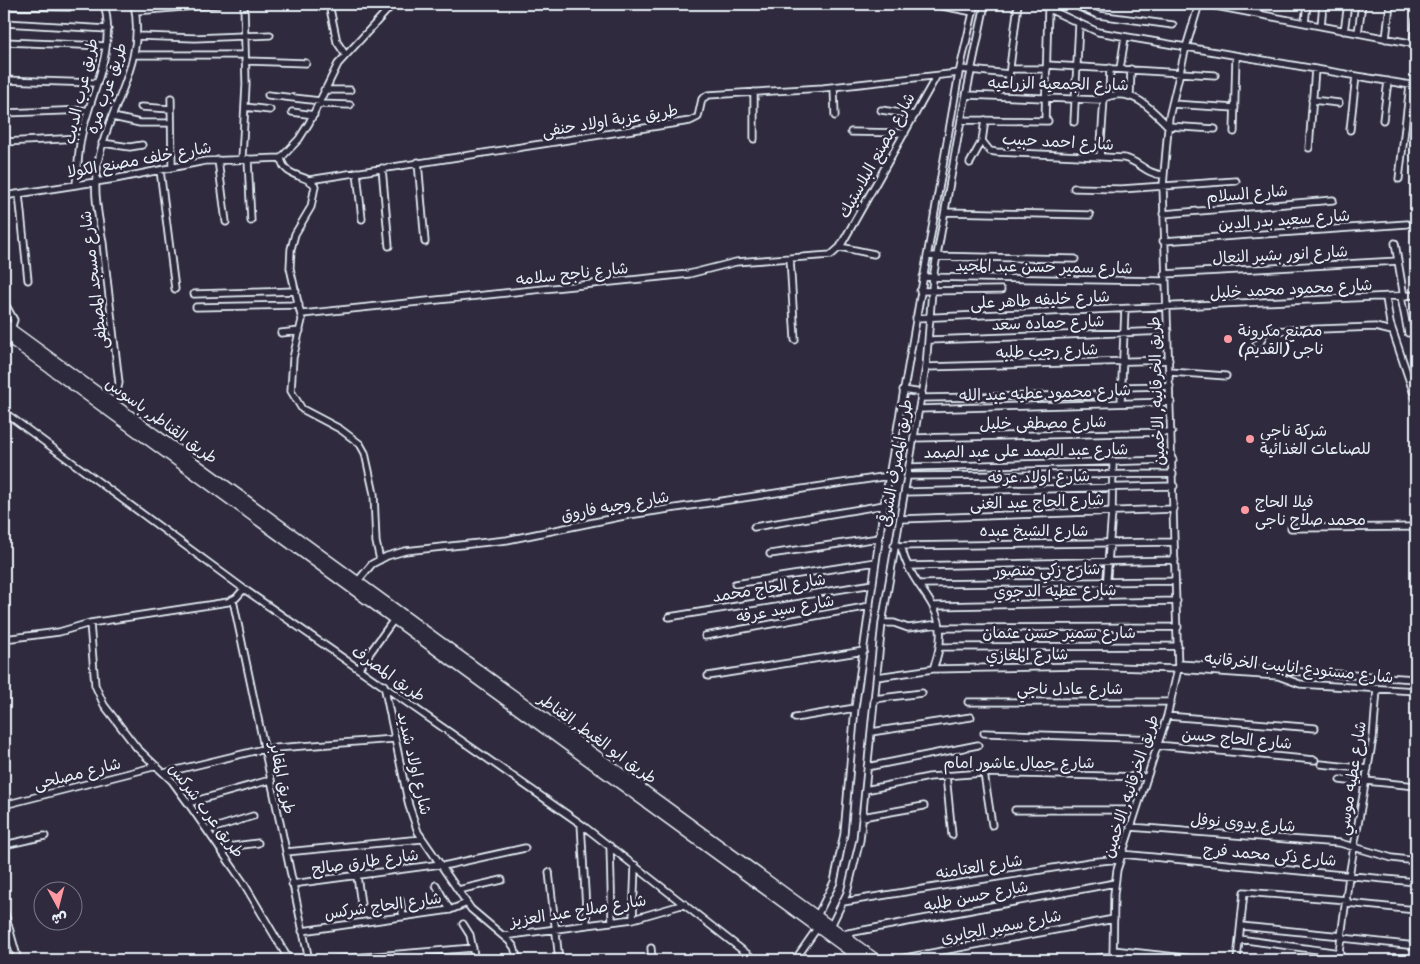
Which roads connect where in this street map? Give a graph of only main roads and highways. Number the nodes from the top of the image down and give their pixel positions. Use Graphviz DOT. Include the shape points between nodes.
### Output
graph roads {
  1 [pos="6,329"];
  2 [pos="299,545"];
  3 [pos="862,960"];
  4 [pos="877,960"];
  1 -- 2 [label="main road, طريق القناطر, باسوس"];
  1 -- 2 [label="main road, طريق القناطر, باسوس" via="114,403"];
  2 -- 3 [label="main road, طريق ابو الغيط, القناطر"];
  2 -- 4 [label="main road, طريق ابو الغيط, القناطر" via="357,582"];
}
